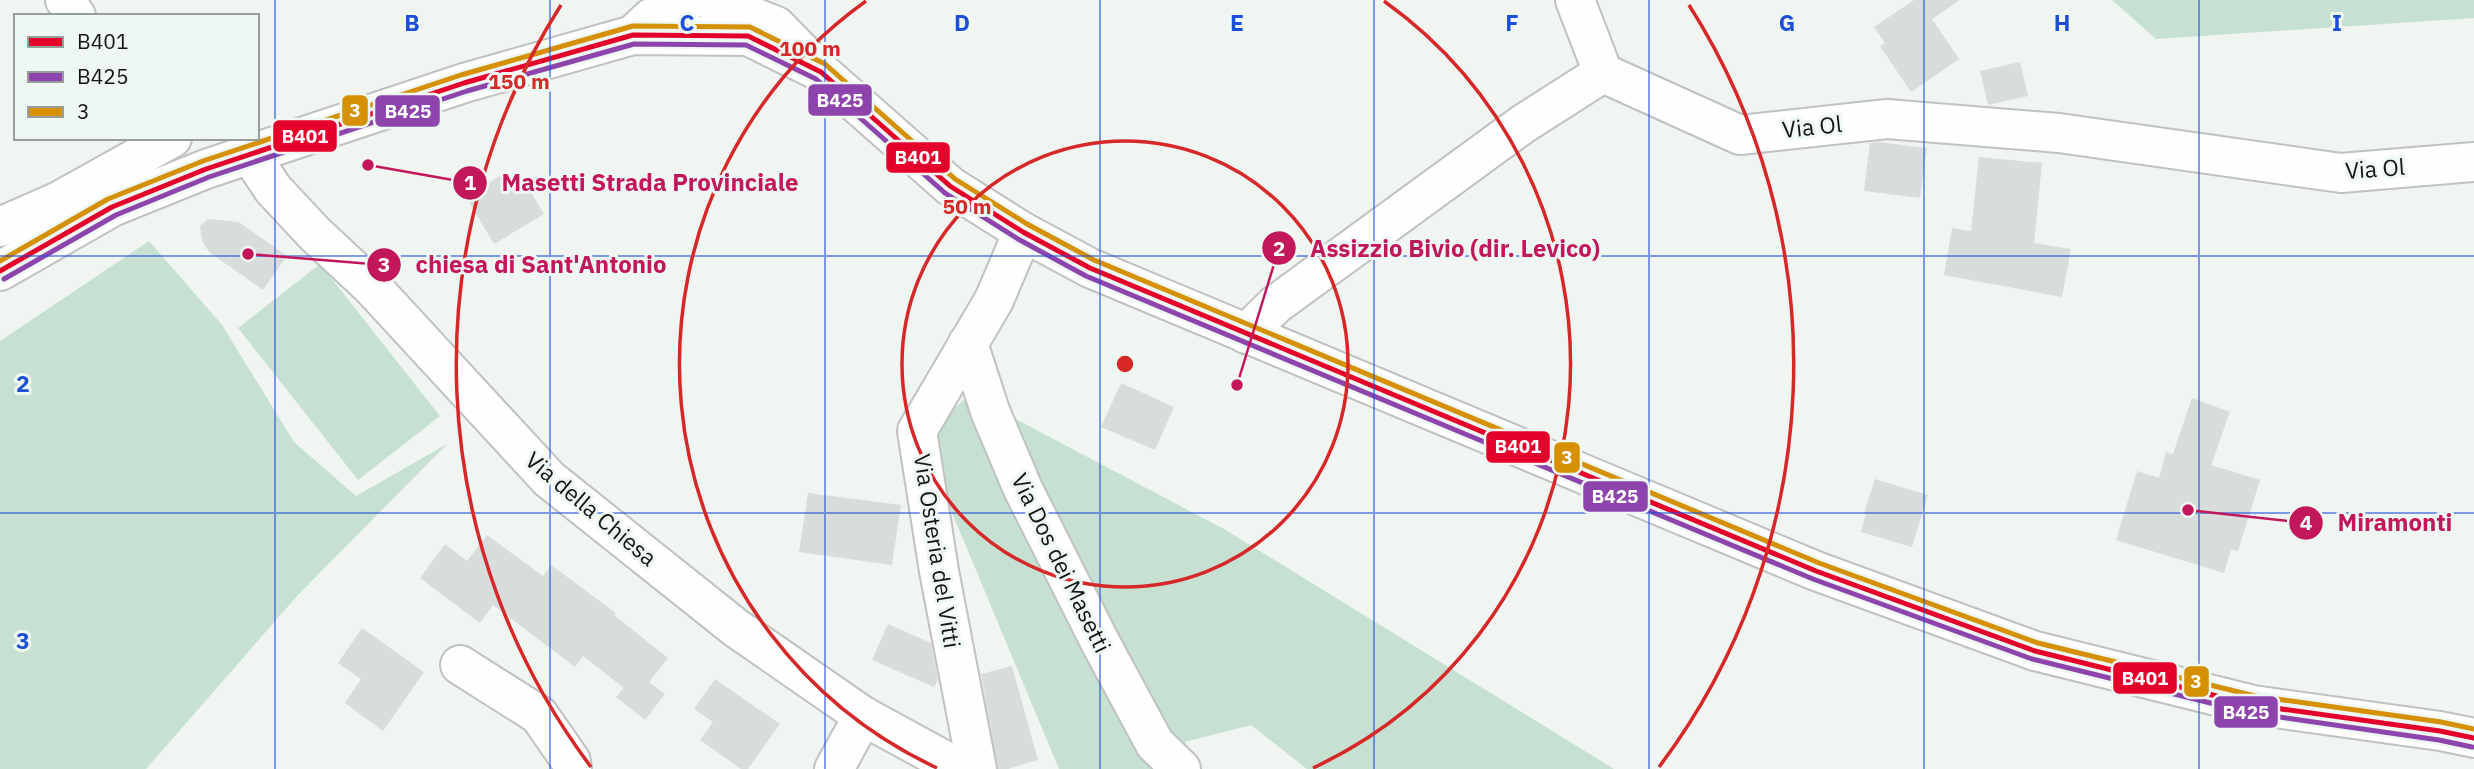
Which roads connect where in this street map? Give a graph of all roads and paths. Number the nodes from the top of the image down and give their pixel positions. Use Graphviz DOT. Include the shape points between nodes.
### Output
graph roads {
  1 [pos="690,0"];
  2 [pos="711,0"];
  3 [pos="1575,0"];
  4 [pos="634,35"];
  5 [pos="821,72"];
  6 [pos="1603,73"];
  7 [pos="168,140"];
  8 [pos="183,140"];
  9 [pos="249,153"];
  10 [pos="2474,162"];
  11 [pos="206,169"];
  12 [pos="0,227"];
  13 [pos="1023,232"];
  14 [pos="0,271"];
  15 [pos="1246,334"];
  16 [pos="968,342"];
  17 [pos="460,665"];
  18 [pos="863,716"];
  19 [pos="2474,738"];
  20 [pos="572,769"];
  21 [pos="834,769"];
  22 [pos="960,769"];
  23 [pos="977,769"];
  24 [pos="1181,769"];
  1 -- 4 [label="street" via="651,18"];
  2 -- 5 [label="street" via="776,26"];
  3 -- 6 [label="street"];
  4 -- 5 [label="street" via="748,37"];
  4 -- 9 [label="street" via="464,83"];
  5 -- 13 [label="street" via="950,186"];
  6 -- 10 [label="street, Via Ol" via="1740,135 1887,119 2059,133 2342,173"];
  6 -- 15 [label="street" via="1523,124 1275,305"];
  7 -- 12 [label="street" via="57,202"];
  8 -- 11 [label="street"];
  9 -- 11 [label="street"];
  9 -- 18 [label="street, Via della Chiesa" via="315,234 371,286 549,478 736,628"];
  11 -- 14 [label="street" via="112,207"];
  13 -- 15 [label="street" via="1090,268"];
  13 -- 16 [label="street, Via Osteria del Vitti" via="994,300"];
  15 -- 19 [label="street" via="1816,571 2035,652 2253,705"];
  16 -- 23 [label="street, Via Osteria del Vitti" via="918,431"];
  16 -- 24 [label="street, Via Dos dei Masetti" via="990,411 1047,539 1155,744"];
  17 -- 20 [label="street" via="539,715"];
  18 -- 21 [label="street"];
  18 -- 22 [label="street, Via della Chiesa"];
}
